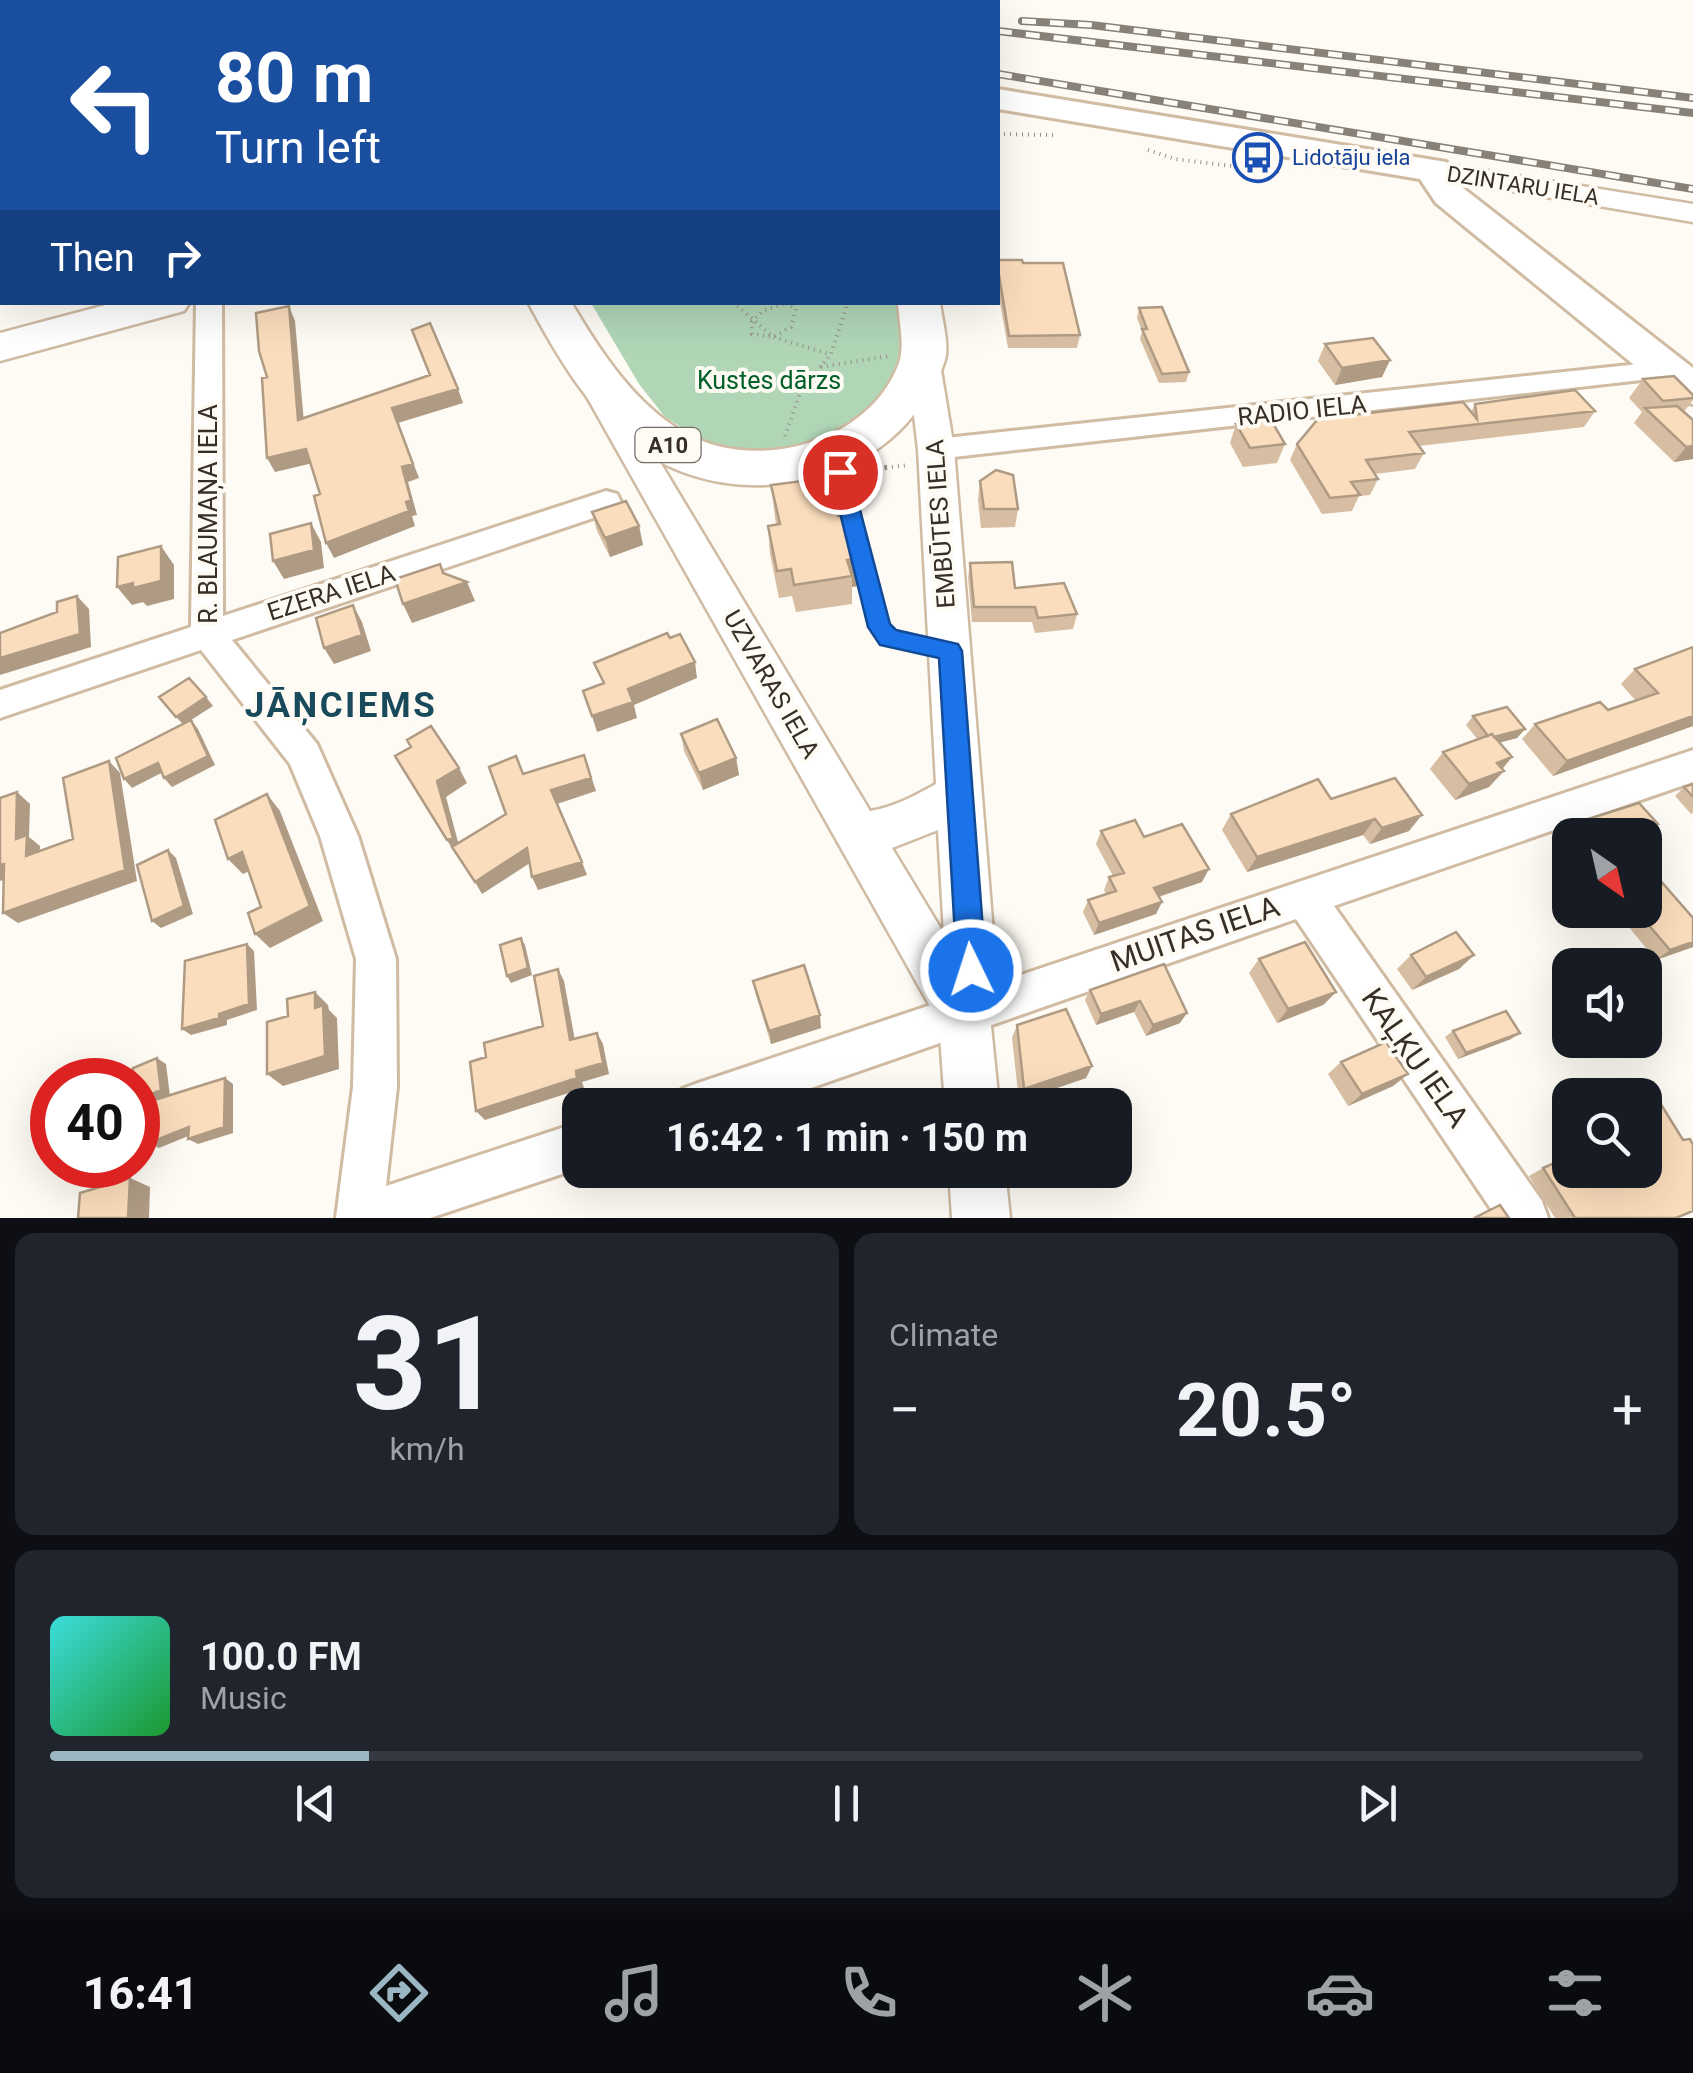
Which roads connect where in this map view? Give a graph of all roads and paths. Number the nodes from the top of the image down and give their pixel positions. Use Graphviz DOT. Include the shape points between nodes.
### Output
graph roads {
  1 [pos="1000,99"];
  2 [pos="1000,117"];
  3 [pos="1136,121"];
  4 [pos="1434,170"];
  5 [pos="1693,213"];
  6 [pos="88,305"];
  7 [pos="157,305"];
  8 [pos="209,305"];
  9 [pos="736,305"];
  10 [pos="764,305"];
  11 [pos="777,305"];
  12 [pos="790,305"];
  13 [pos="847,305"];
  14 [pos="919,305"];
  15 [pos="768,308"];
  16 [pos="752,322"];
  17 [pos="0,328"];
  18 [pos="564,329"];
  19 [pos="773,337"];
  20 [pos="0,346"];
  21 [pos="831,354"];
  22 [pos="923,356"];
  23 [pos="819,367"];
  24 [pos="1680,380"];
  25 [pos="783,439"];
  26 [pos="936,456"];
  27 [pos="840,472"];
  28 [pos="606,502"];
  29 [pos="207,633"];
  30 [pos="950,651"];
  31 [pos="0,704"];
  32 [pos="1693,766"];
  33 [pos="959,794"];
  34 [pos="859,833"];
  35 [pos="1304,897"];
  36 [pos="964,1016"];
  37 [pos="749,1088"];
  38 [pos="970,1088"];
  39 [pos="562,1150"];
  40 [pos="978,1188"];
  41 [pos="360,1218"];
  42 [pos="981,1218"];
  43 [pos="1526,1218"];
  1 -- 3 [label="main road, DZINTARU IELA"];
  2 -- 3 [label="main road"];
  3 -- 4 [label="main road, DZINTARU IELA"];
  4 -- 5 [label="street, DZINTARU IELA"];
  4 -- 24 [label="main road" via="1449,194"];
  6 -- 17 [label="highway"];
  7 -- 20 [label="highway"];
  8 -- 29 [label="street, R. BLAUMAŅA IELA"];
  9 -- 16 [label="path"];
  10 -- 15 [label="path"];
  11 -- 15 [label="path"];
  12 -- 19 [label="path" via="795,321"];
  13 -- 21 [label="path"];
  14 -- 22 [label="highway, EMBŪTES IELA"];
  15 -- 16 [label="path"];
  16 -- 19 [label="path"];
  18 -- 22 [label="highway, A10" via="668,446 755,468 822,458 878,431 902,401"];
  18 -- 34 [label="street, UZVARAS IELA"];
  19 -- 21 [label="path"];
  21 -- 23 [label="path"];
  22 -- 23 [label="path" via="866,356"];
  22 -- 26 [label="street, EMBŪTES IELA"];
  23 -- 25 [label="path" via="800,393"];
  24 -- 26 [label="street, RADIO IELA"];
  26 -- 27 [label="path"];
  26 -- 30 [label="street, EMBŪTES IELA"];
  27 -- 30 [label="lane" via="880,627 888,638"];
  28 -- 29 [label="street, EZERA IELA"];
  29 -- 31 [label="street, EZERA IELA"];
  29 -- 41 [label="street, R. BLAUMAŅA IELA" via="304,755 339,836 376,959 375,1086"];
  30 -- 33 [label="street, EMBŪTES IELA"];
  32 -- 35 [label="street, MUITAS IELA"];
  33 -- 34 [label="street" via="920,820"];
  33 -- 36 [label="street, EMBŪTES IELA" via="971,970"];
  34 -- 36 [label="street, UZVARAS IELA"];
  35 -- 36 [label="street, MUITAS IELA"];
  35 -- 43 [label="street, KAĻĶU IELA"];
  36 -- 37 [label="street, MUITAS IELA"];
  36 -- 38 [label="street, EMBŪTES IELA"];
  39 -- 41 [label="street"];
  40 -- 42 [label="street"];
}
